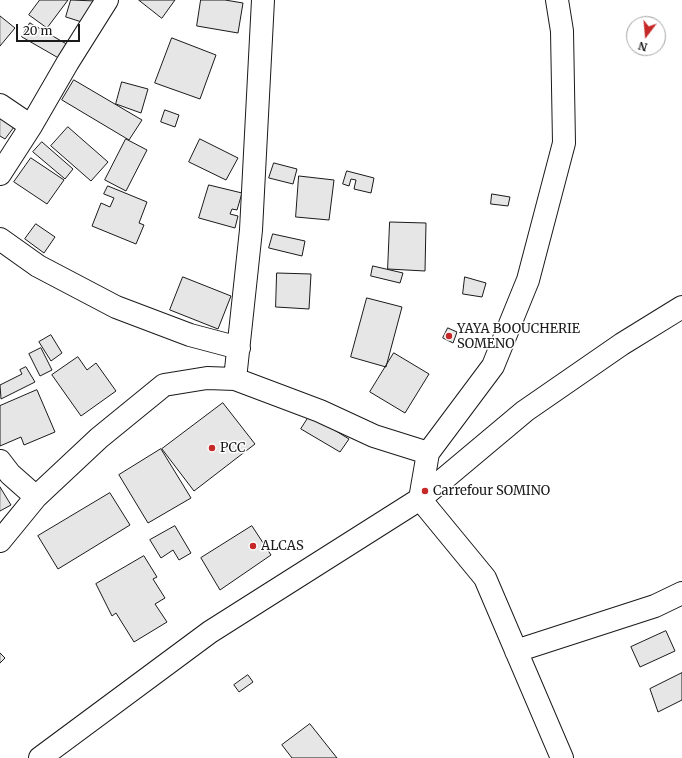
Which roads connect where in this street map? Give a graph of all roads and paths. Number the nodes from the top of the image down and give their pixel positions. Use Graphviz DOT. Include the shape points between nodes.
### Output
graph roads {
  1 [pos="107,0"];
  2 [pos="263,0"];
  3 [pos="557,0"];
  4 [pos="0,105"];
  5 [pos="30,126"];
  6 [pos="0,174"];
  7 [pos="0,239"];
  8 [pos="682,307"];
  9 [pos="239,348"];
  10 [pos="235,379"];
  11 [pos="428,453"];
  12 [pos="0,461"];
  13 [pos="36,497"];
  14 [pos="420,499"];
  15 [pos="0,541"];
  16 [pos="682,593"];
  17 [pos="516,651"];
  18 [pos="40,758"];
  19 [pos="562,758"];
  1 -- 5 [label="street"];
  2 -- 9 [label="street" via="251,230"];
  3 -- 11 [label="street" via="562,31 564,143 528,280 493,366"];
  4 -- 5 [label="street"];
  5 -- 6 [label="street"];
  7 -- 9 [label="street" via="38,266 116,307 190,335"];
  8 -- 14 [label="street" via="622,344 525,411"];
  9 -- 10 [label="street"];
  10 -- 11 [label="street" via="320,411 374,436"];
  10 -- 13 [label="street" via="207,378 164,385 99,438"];
  11 -- 14 [label="street"];
  12 -- 13 [label="street" via="10,474"];
  13 -- 15 [label="street"];
  14 -- 17 [label="street" via="485,578"];
  14 -- 18 [label="street" via="210,632"];
  16 -- 17 [label="street" via="655,606"];
  17 -- 19 [label="street"];
}
